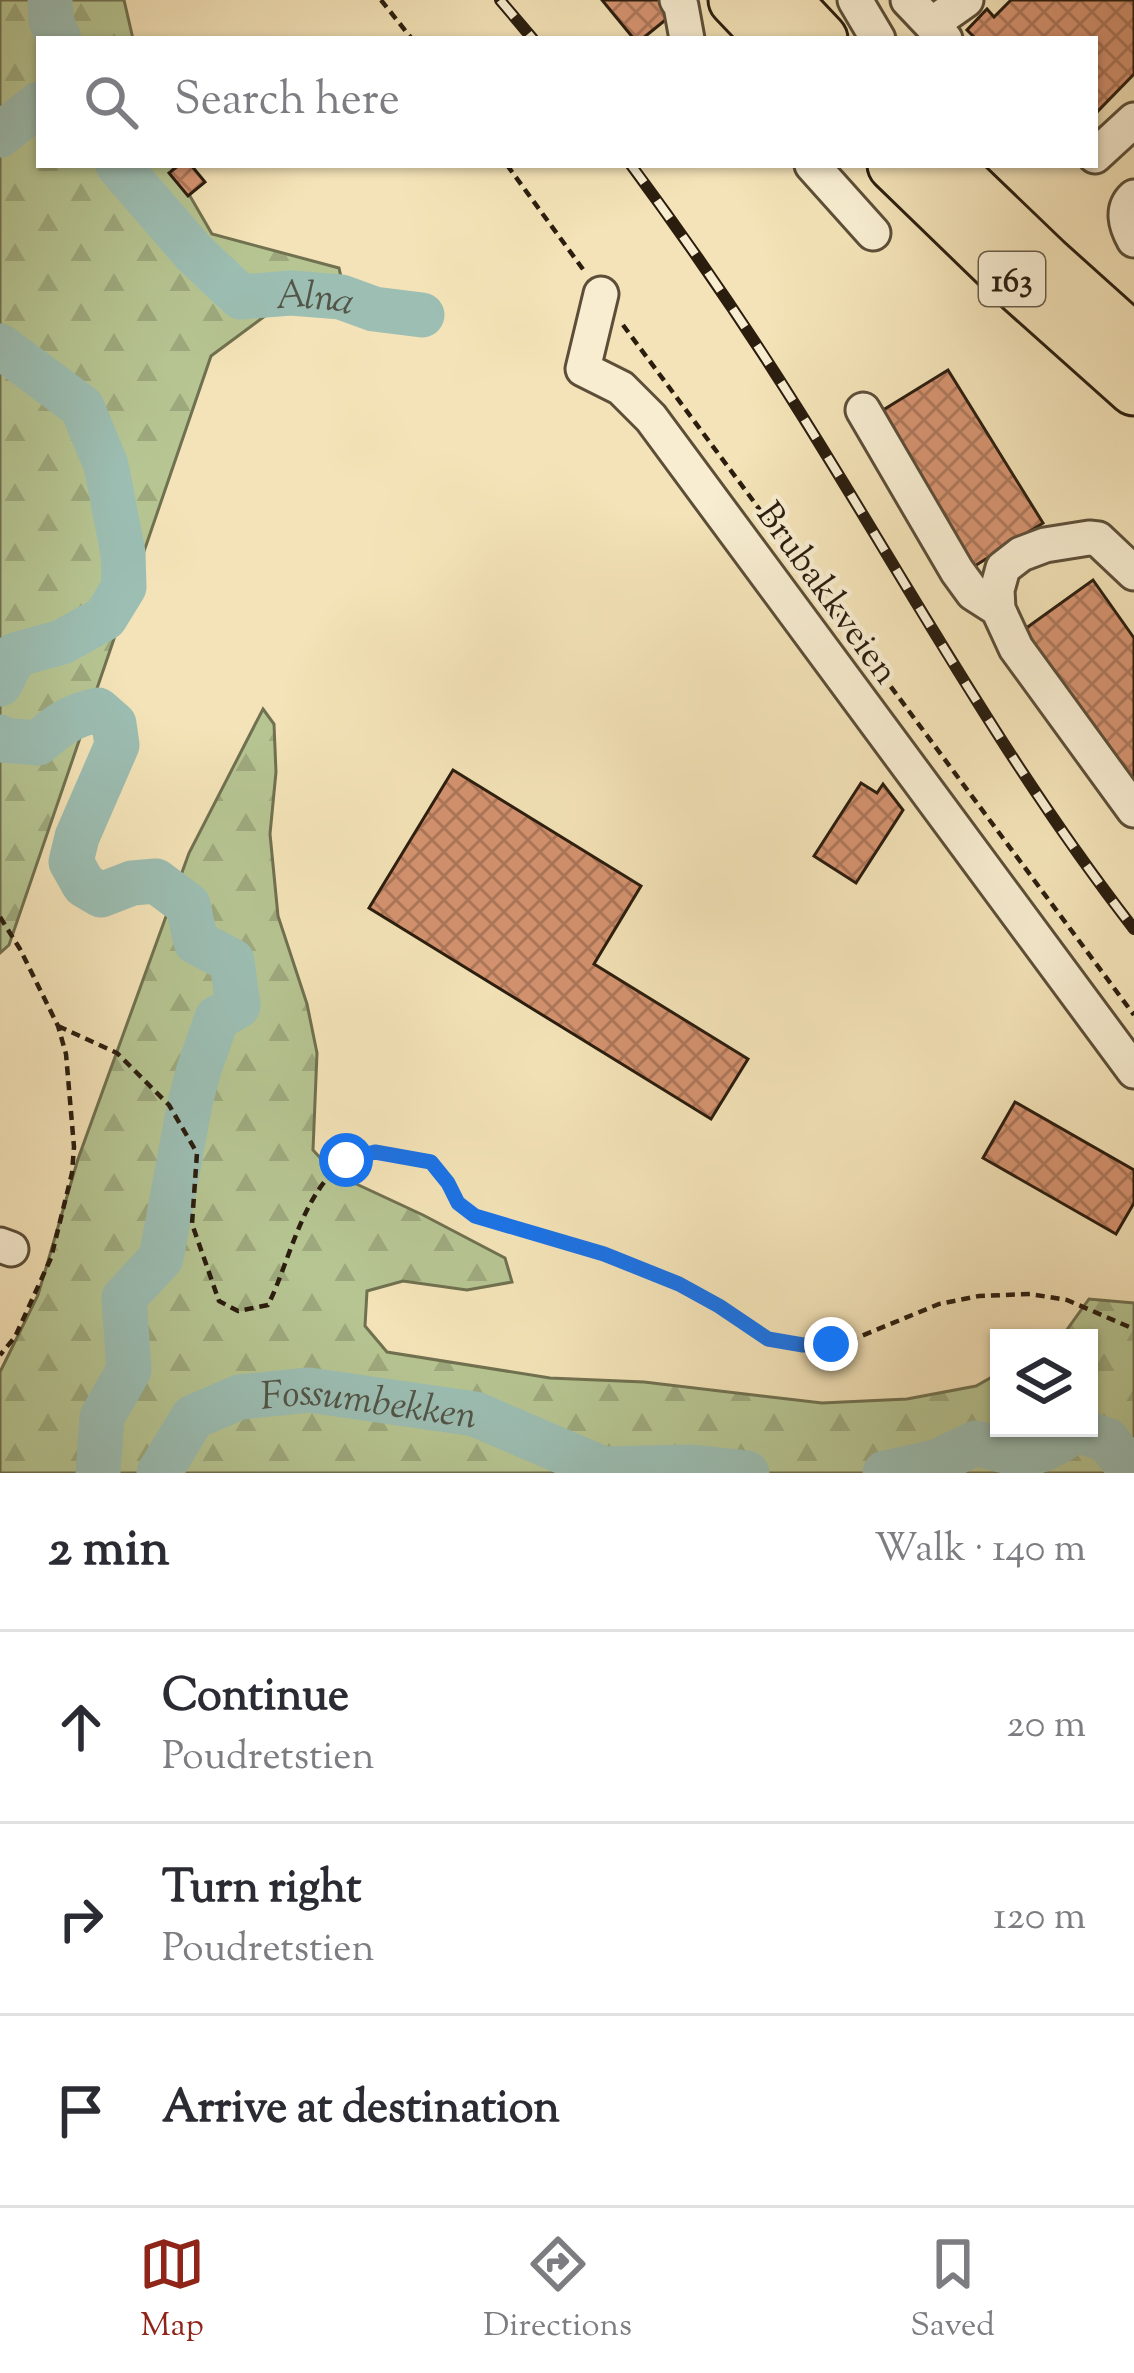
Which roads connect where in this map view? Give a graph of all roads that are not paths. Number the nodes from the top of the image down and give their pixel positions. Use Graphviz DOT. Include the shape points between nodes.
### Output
graph roads {
  1 [pos="677,0"];
  2 [pos="735,0"];
  3 [pos="784,0"];
  4 [pos="855,0"];
  5 [pos="966,0"];
  6 [pos="928,21"];
  7 [pos="686,36"];
  8 [pos="769,36"];
  9 [pos="818,36"];
  10 [pos="876,36"];
  11 [pos="1134,120"];
  12 [pos="1098,153"];
  13 [pos="815,168"];
  14 [pos="897,168"];
  15 [pos="952,170"];
  16 [pos="1134,197"];
  17 [pos="873,233"];
  18 [pos="1134,240"];
  19 [pos="601,294"];
  20 [pos="1134,341"];
  21 [pos="1134,389"];
  22 [pos="863,410"];
  23 [pos="1134,573"];
  24 [pos="998,609"];
  25 [pos="1134,810"];
  26 [pos="1134,1071"];
  1 -- 7 [label="street"];
  2 -- 8 [label="highway"];
  3 -- 9 [label="highway"];
  4 -- 10 [label="street"];
  5 -- 6 [label="street"];
  11 -- 12 [label="street"];
  13 -- 17 [label="street"];
  14 -- 21 [label="highway, 163"];
  15 -- 20 [label="highway, 163"];
  16 -- 18 [label="street" via="1126,226"];
  19 -- 26 [label="street, Brubakkveien" via="584,369 621,388 651,418"];
  22 -- 24 [label="street" via="957,571"];
  23 -- 24 [label="street" via="1098,539 1045,545 1003,568"];
  24 -- 25 [label="street" via="1016,648"];
}
